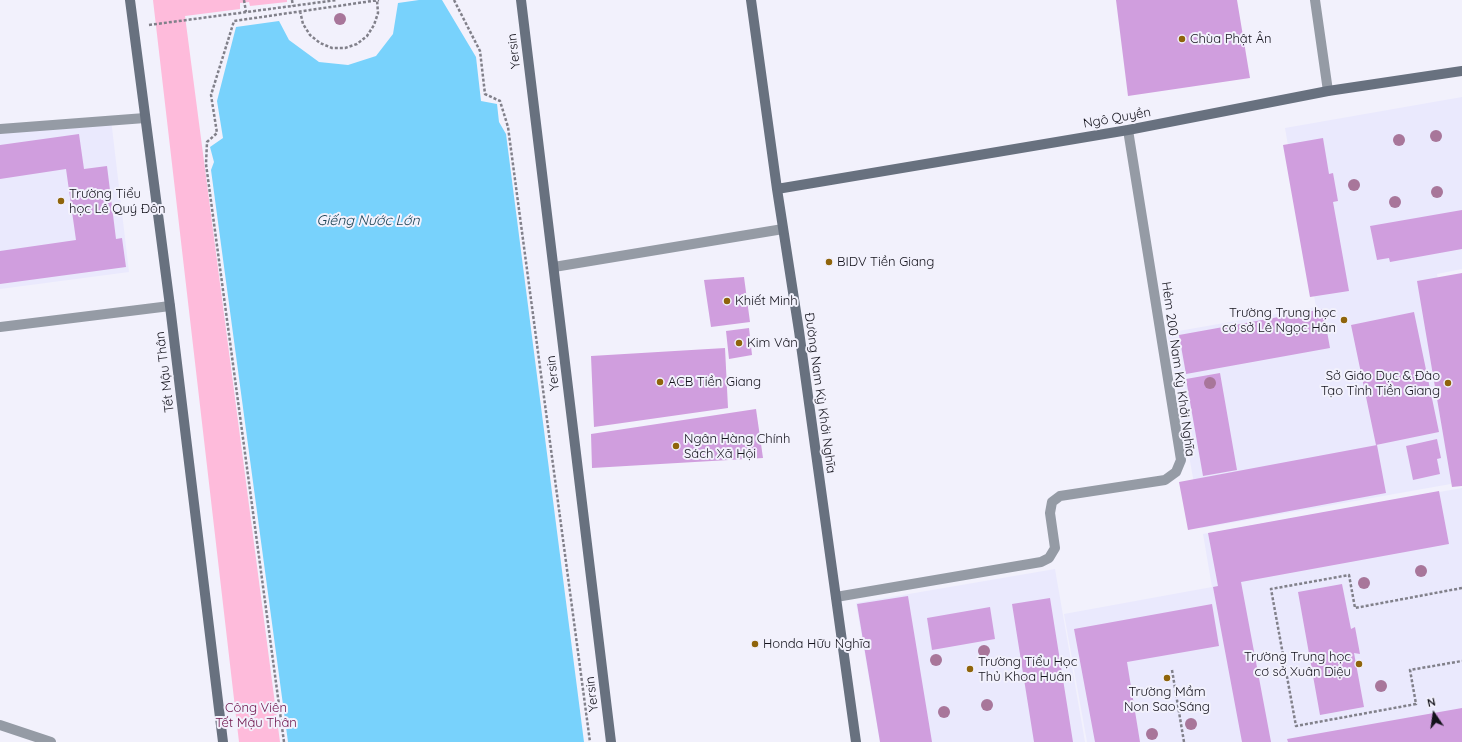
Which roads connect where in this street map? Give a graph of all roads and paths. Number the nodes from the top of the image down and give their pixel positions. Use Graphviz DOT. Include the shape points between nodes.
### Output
graph roads {
  1 [pos="130,0"];
  2 [pos="244,0"];
  3 [pos="292,0"];
  4 [pos="337,0"];
  5 [pos="378,0"];
  6 [pos="454,0"];
  7 [pos="521,0"];
  8 [pos="752,0"];
  9 [pos="1315,0"];
  10 [pos="293,6"];
  11 [pos="300,11"];
  12 [pos="246,12"];
  13 [pos="147,26"];
  14 [pos="1462,71"];
  15 [pos="1328,91"];
  16 [pos="145,118"];
  17 [pos="0,129"];
  18 [pos="1128,130"];
  19 [pos="777,189"];
  20 [pos="783,229"];
  21 [pos="554,267"];
  22 [pos="170,306"];
  23 [pos="0,327"];
  24 [pos="1462,588"];
  25 [pos="836,597"];
  26 [pos="1462,661"];
  27 [pos="1172,670"];
  28 [pos="0,725"];
  29 [pos="51,742"];
  30 [pos="223,742"];
  31 [pos="284,742"];
  32 [pos="590,742"];
  33 [pos="611,742"];
  34 [pos="856,742"];
  35 [pos="1184,742"];
  1 -- 16 [label="street, Tết Mậu Thân"];
  2 -- 12 [label="path"];
  3 -- 10 [label="path"];
  4 -- 10 [label="path"];
  5 -- 11 [label="path"];
  5 -- 11 [label="path" via="374,26 357,44 345,48 332,48 320,44 303,24"];
  6 -- 32 [label="path" via="480,51 485,94 500,101 508,127"];
  7 -- 21 [label="street, Yersin"];
  8 -- 19 [label="street, Đường Nam Kỳ Khởi Nghĩa"];
  9 -- 15 [label="street"];
  10 -- 12 [label="path"];
  11 -- 31 [label="path" via="234,21 211,96 217,132 207,142 206,164"];
  12 -- 13 [label="path"];
  14 -- 15 [label="street, Ngô Quyền"];
  15 -- 18 [label="street, Ngô Quyền"];
  16 -- 17 [label="street"];
  16 -- 22 [label="street, Tết Mậu Thân"];
  18 -- 19 [label="street, Ngô Quyền"];
  18 -- 25 [label="street, Hẻm 200 Nam Kỳ Khởi Nghĩa" via="1180,460 1176,472 1165,480 1060,496 1052,502 1050,513 1055,548 1049,558 1041,562"];
  19 -- 20 [label="street, Đường Nam Kỳ Khởi Nghĩa"];
  20 -- 21 [label="street"];
  20 -- 25 [label="street, Đường Nam Kỳ Khởi Nghĩa"];
  21 -- 33 [label="street, Yersin"];
  22 -- 23 [label="street"];
  22 -- 30 [label="street, Tết Mậu Thân"];
  24 -- 26 [label="path" via="1355,608 1349,575 1271,589 1296,726 1416,704 1410,670"];
  25 -- 34 [label="street, Đường Nam Kỳ Khởi Nghĩa"];
  27 -- 35 [label="path"];
  28 -- 29 [label="street"];
}
